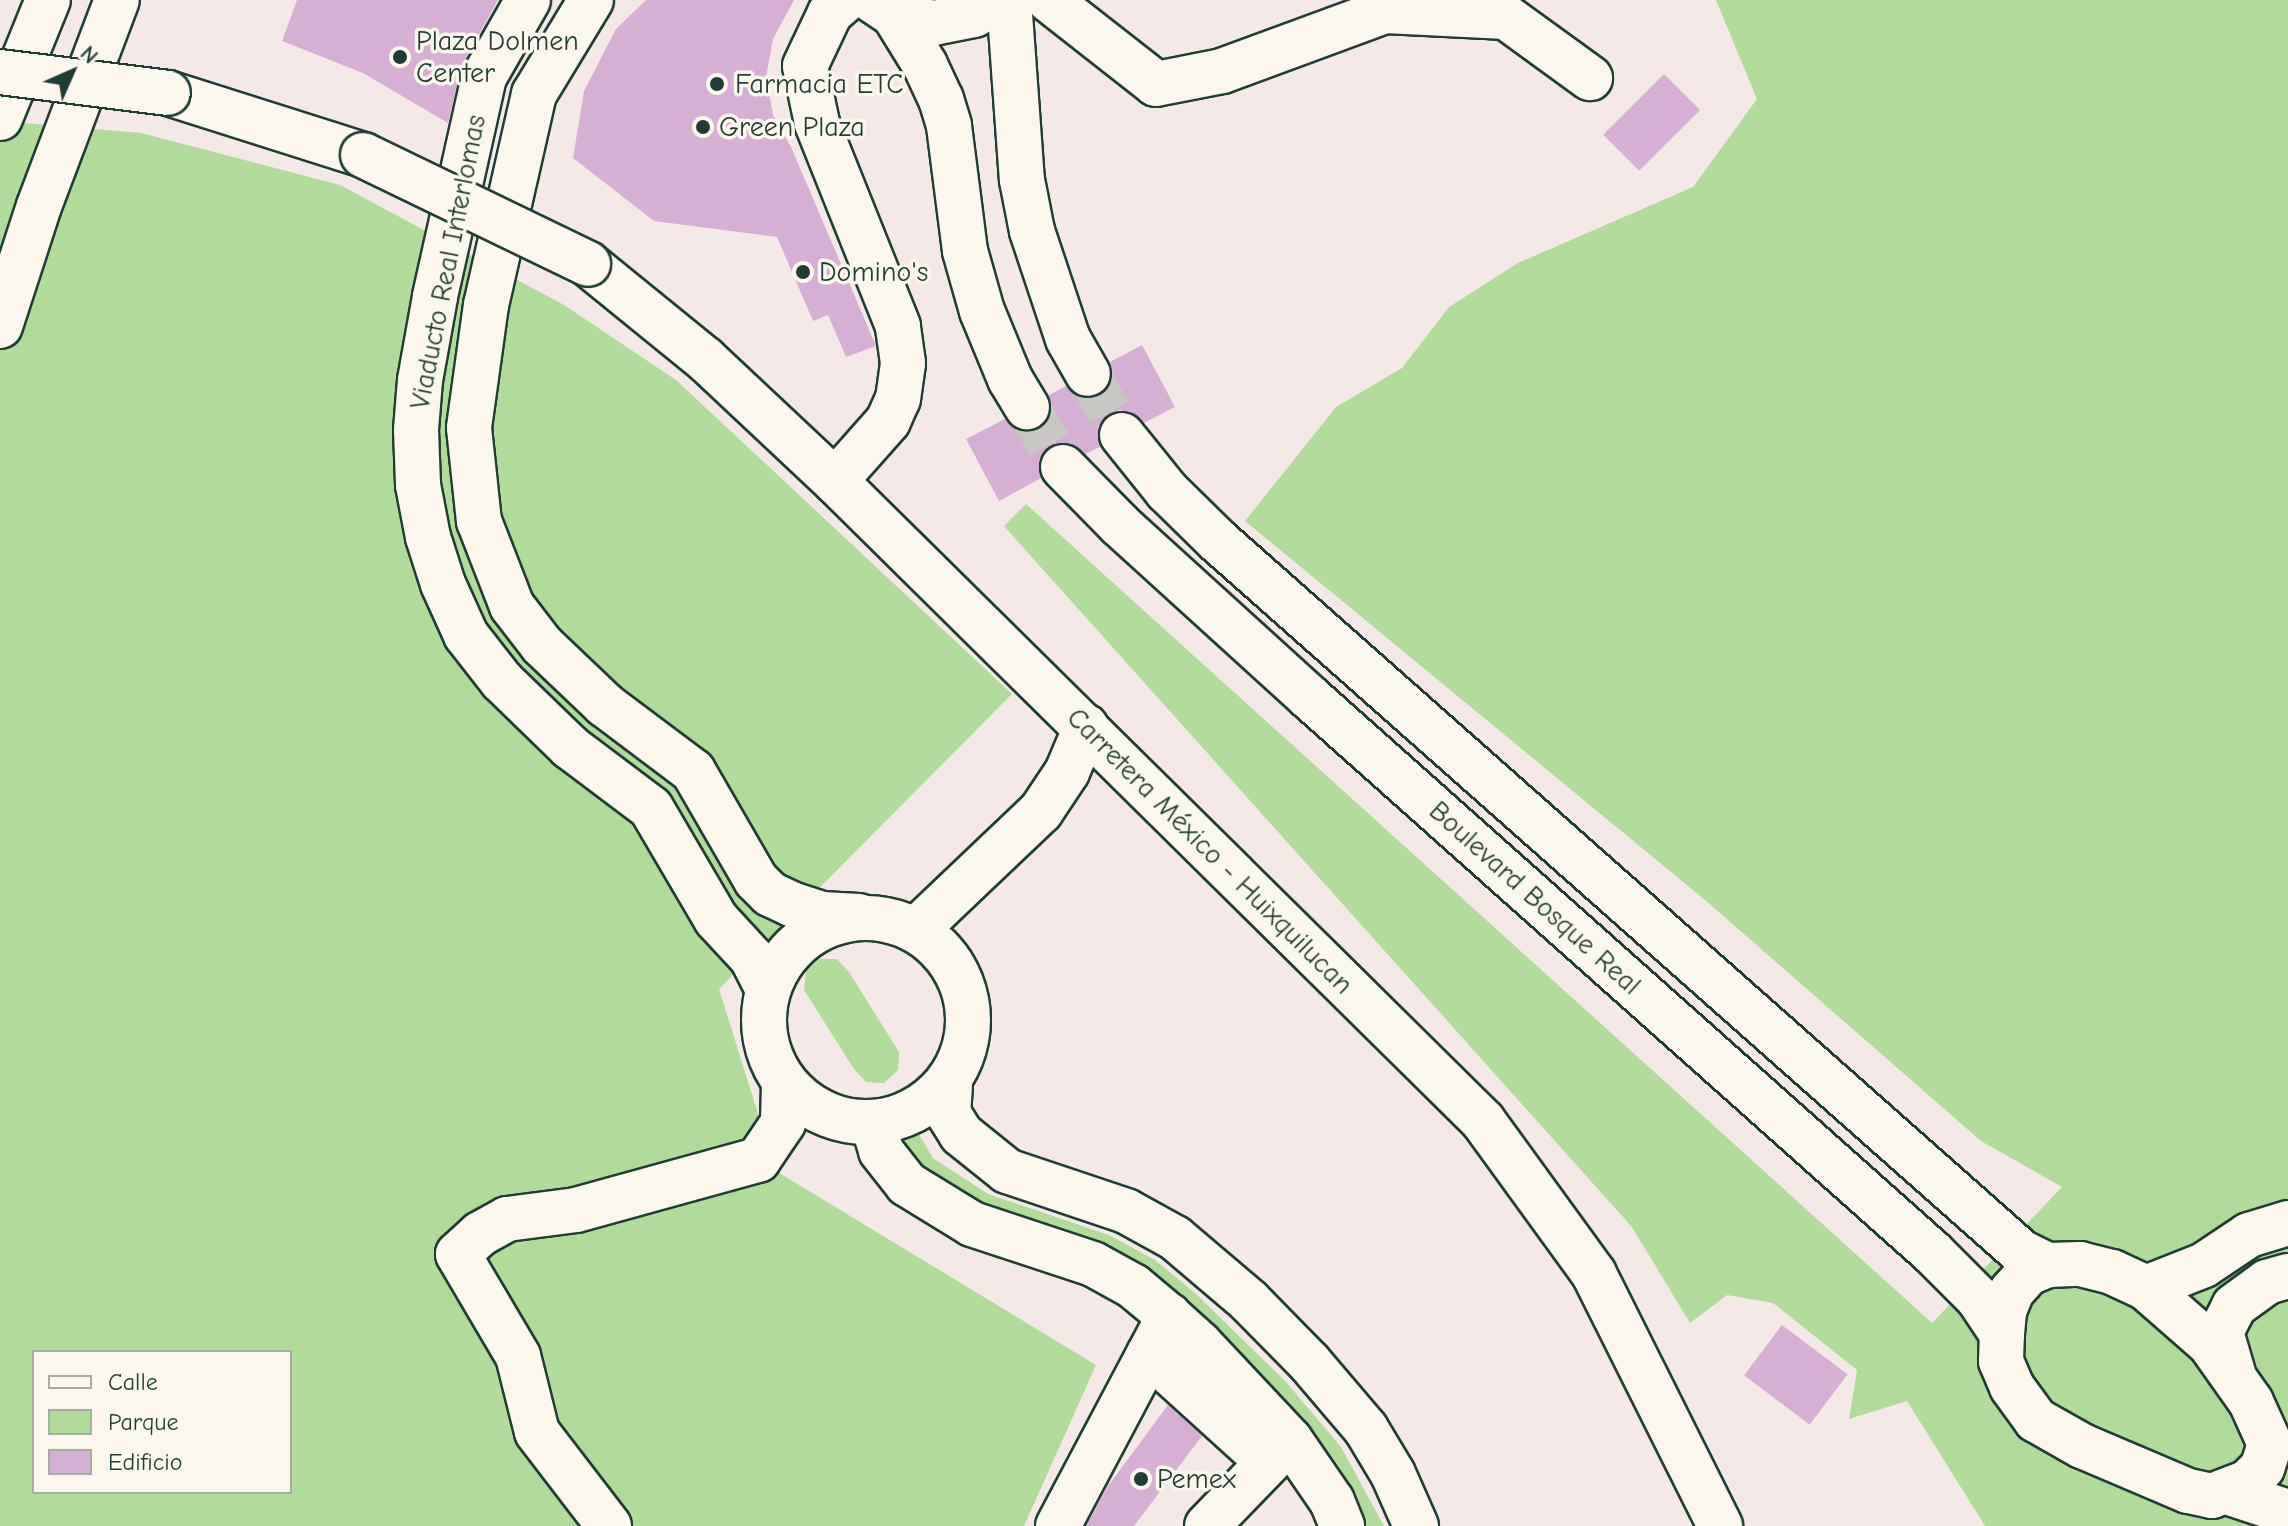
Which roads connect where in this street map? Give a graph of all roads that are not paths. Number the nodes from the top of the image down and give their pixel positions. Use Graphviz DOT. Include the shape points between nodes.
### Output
graph roads {
  1 [pos="48,0"];
  2 [pos="117,0"];
  3 [pos="528,0"];
  4 [pos="591,0"];
  5 [pos="845,0"];
  6 [pos="999,0"];
  7 [pos="1009,0"];
  8 [pos="1049,0"];
  9 [pos="883,8"];
  10 [pos="0,72"];
  11 [pos="1590,78"];
  12 [pos="0,118"];
  13 [pos="1049,291"];
  14 [pos="982,311"];
  15 [pos="0,326"];
  16 [pos="1088,374"];
  17 [pos="1027,407"];
  18 [pos="1122,435"];
  19 [pos="1063,467"];
  20 [pos="835,481"];
  21 [pos="1167,491"];
  22 [pos="1120,525"];
  23 [pos="1086,727"];
  24 [pos="859,916"];
  25 [pos="916,930"];
  26 [pos="767,987"];
  27 [pos="784,1083"];
  28 [pos="950,1086"];
  29 [pos="873,1124"];
  30 [pos="2288,1223"];
  31 [pos="2048,1265"];
  32 [pos="2288,1276"];
  33 [pos="2146,1288"];
  34 [pos="1169,1316"];
  35 [pos="2002,1334"];
  36 [pos="1149,1354"];
  37 [pos="2234,1376"];
  38 [pos="2275,1429"];
  39 [pos="1279,1451"];
  40 [pos="2227,1492"];
  41 [pos="2288,1512"];
  42 [pos="609,1526"];
  43 [pos="1058,1526"];
  44 [pos="1207,1526"];
  45 [pos="1342,1526"];
  46 [pos="1416,1526"];
  47 [pos="1720,1526"];
  1 -- 12 [label="main road"];
  2 -- 15 [label="main road"];
  3 -- 26 [label="main road, Viaducto Real Interlomas" via="484,77 435,297 416,430 418,485 428,537 466,635 502,681 570,747 651,808 716,919 752,958"];
  4 -- 24 [label="main road, Viaducto Real Interlomas" via="534,94 486,305 469,428 479,521 512,606 542,645 605,705 693,771 756,880 791,904 822,914"];
  5 -- 20 [label="main road" via="830,13 805,66 817,123 898,326 903,363 898,399 888,421"];
  6 -- 9 [label="main road" via="974,15 934,23"];
  7 -- 13 [label="main road" via="1022,180"];
  8 -- 11 [label="main road" via="1156,84 1222,71 1385,11 1506,17"];
  9 -- 14 [label="main road" via="925,65 949,126 956,198"];
  10 -- 20 [label="main road, Carretera México - Huixquilucan, bridge" via="168,93 363,155 588,264 705,359"];
  13 -- 14 [label="main road"];
  13 -- 16 [label="main road"];
  14 -- 17 [label="main road"];
  18 -- 21 [label="main road, Boulevard Bosque Real"];
  19 -- 22 [label="main road, Boulevard Bosque Real"];
  20 -- 23 [label="main road, Carretera México - Huixquilucan"];
  21 -- 22 [label="main road"];
  21 -- 31 [label="main road, Boulevard Bosque Real" via="1971,1209 2021,1252"];
  22 -- 35 [label="main road, Boulevard Bosque Real" via="1932,1252 1978,1298"];
  23 -- 25 [label="main road" via="1067,772 1041,811"];
  23 -- 47 [label="main road, Carretera México - Huixquilucan" via="1483,1121 1594,1274"];
  24 -- 25 [label="main road" via="888,919"];
  24 -- 26 [label="main road" via="809,935 788,952"];
  25 -- 28 [label="main road" via="942,950 960,977 970,1017"];
  26 -- 27 [label="main road" via="764,1037"];
  27 -- 29 [label="main road" via="823,1115"];
  27 -- 42 [label="main road" via="783,1123 758,1160 576,1210 507,1219 458,1254 518,1356 537,1432"];
  28 -- 29 [label="main road" via="909,1115"];
  28 -- 46 [label="main road" via="948,1113 961,1134 1007,1171 1139,1218 1175,1238 1249,1301 1366,1429"];
  29 -- 34 [label="main road" via="881,1151 907,1184 972,1224 1093,1264 1133,1286"];
  30 -- 33 [label="main road" via="2249,1235 2204,1265"];
  31 -- 33 [label="main road" via="2080,1264"];
  31 -- 35 [label="main road" via="2028,1273 2012,1291"];
  32 -- 37 [label="main road" via="2267,1282 2234,1306 2221,1332"];
  33 -- 37 [label="main road" via="2210,1344"];
  34 -- 36 [label="main road"];
  34 -- 39 [label="main road" via="1218,1362"];
  35 -- 40 [label="main road" via="2001,1361 2036,1420 2082,1446 2188,1491 2212,1496"];
  36 -- 39 [label="main road"];
  36 -- 43 [label="main road"];
  37 -- 38 [label="main road"];
  38 -- 40 [label="main road" via="2262,1468"];
  39 -- 44 [label="main road"];
  39 -- 45 [label="main road" via="1324,1488"];
  40 -- 41 [label="main road"];
}
